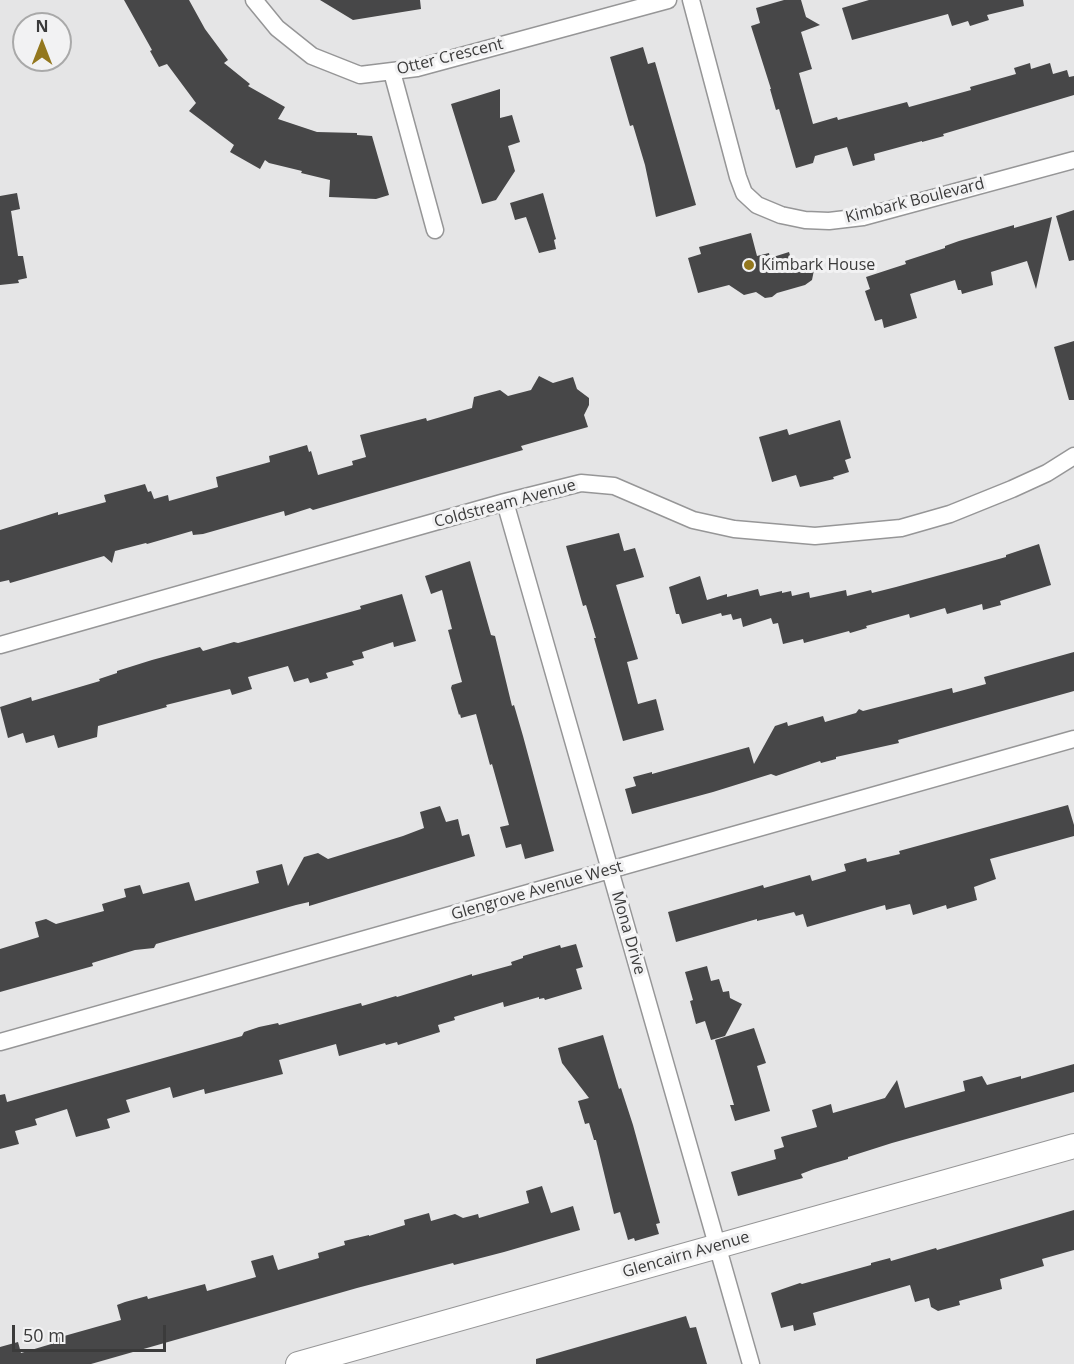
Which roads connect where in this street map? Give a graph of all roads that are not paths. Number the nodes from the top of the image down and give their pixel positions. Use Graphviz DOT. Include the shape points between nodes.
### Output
graph roads {
  1 [pos="254,0"];
  2 [pos="692,0"];
  3 [pos="659,1"];
  4 [pos="392,72"];
  5 [pos="1074,160"];
  6 [pos="435,230"];
  7 [pos="1074,456"];
  8 [pos="505,502"];
  9 [pos="0,645"];
  10 [pos="1074,739"];
  11 [pos="610,871"];
  12 [pos="0,1042"];
  13 [pos="1074,1146"];
  14 [pos="718,1246"];
  15 [pos="298,1364"];
  16 [pos="751,1364"];
  1 -- 4 [label="street, Otter Crescent" via="277,28 312,56 360,75"];
  2 -- 5 [label="street, Kimbark Boulevard" via="738,177 744,193 757,205 805,220 863,217"];
  3 -- 4 [label="street, Otter Crescent"];
  4 -- 6 [label="street"];
  7 -- 8 [label="street, Coldstream Avenue" via="1047,473 950,514 902,528 866,532 815,536 734,530 693,520 599,483 571,485"];
  8 -- 9 [label="street, Coldstream Avenue"];
  8 -- 11 [label="street, Mona Drive"];
  10 -- 11 [label="street, Glengrove Avenue West"];
  11 -- 12 [label="street, Glengrove Avenue West"];
  11 -- 14 [label="street, Mona Drive"];
  13 -- 14 [label="street, Glencairn Avenue"];
  14 -- 15 [label="street, Glencairn Avenue"];
  14 -- 16 [label="street, Mona Drive"];
}
